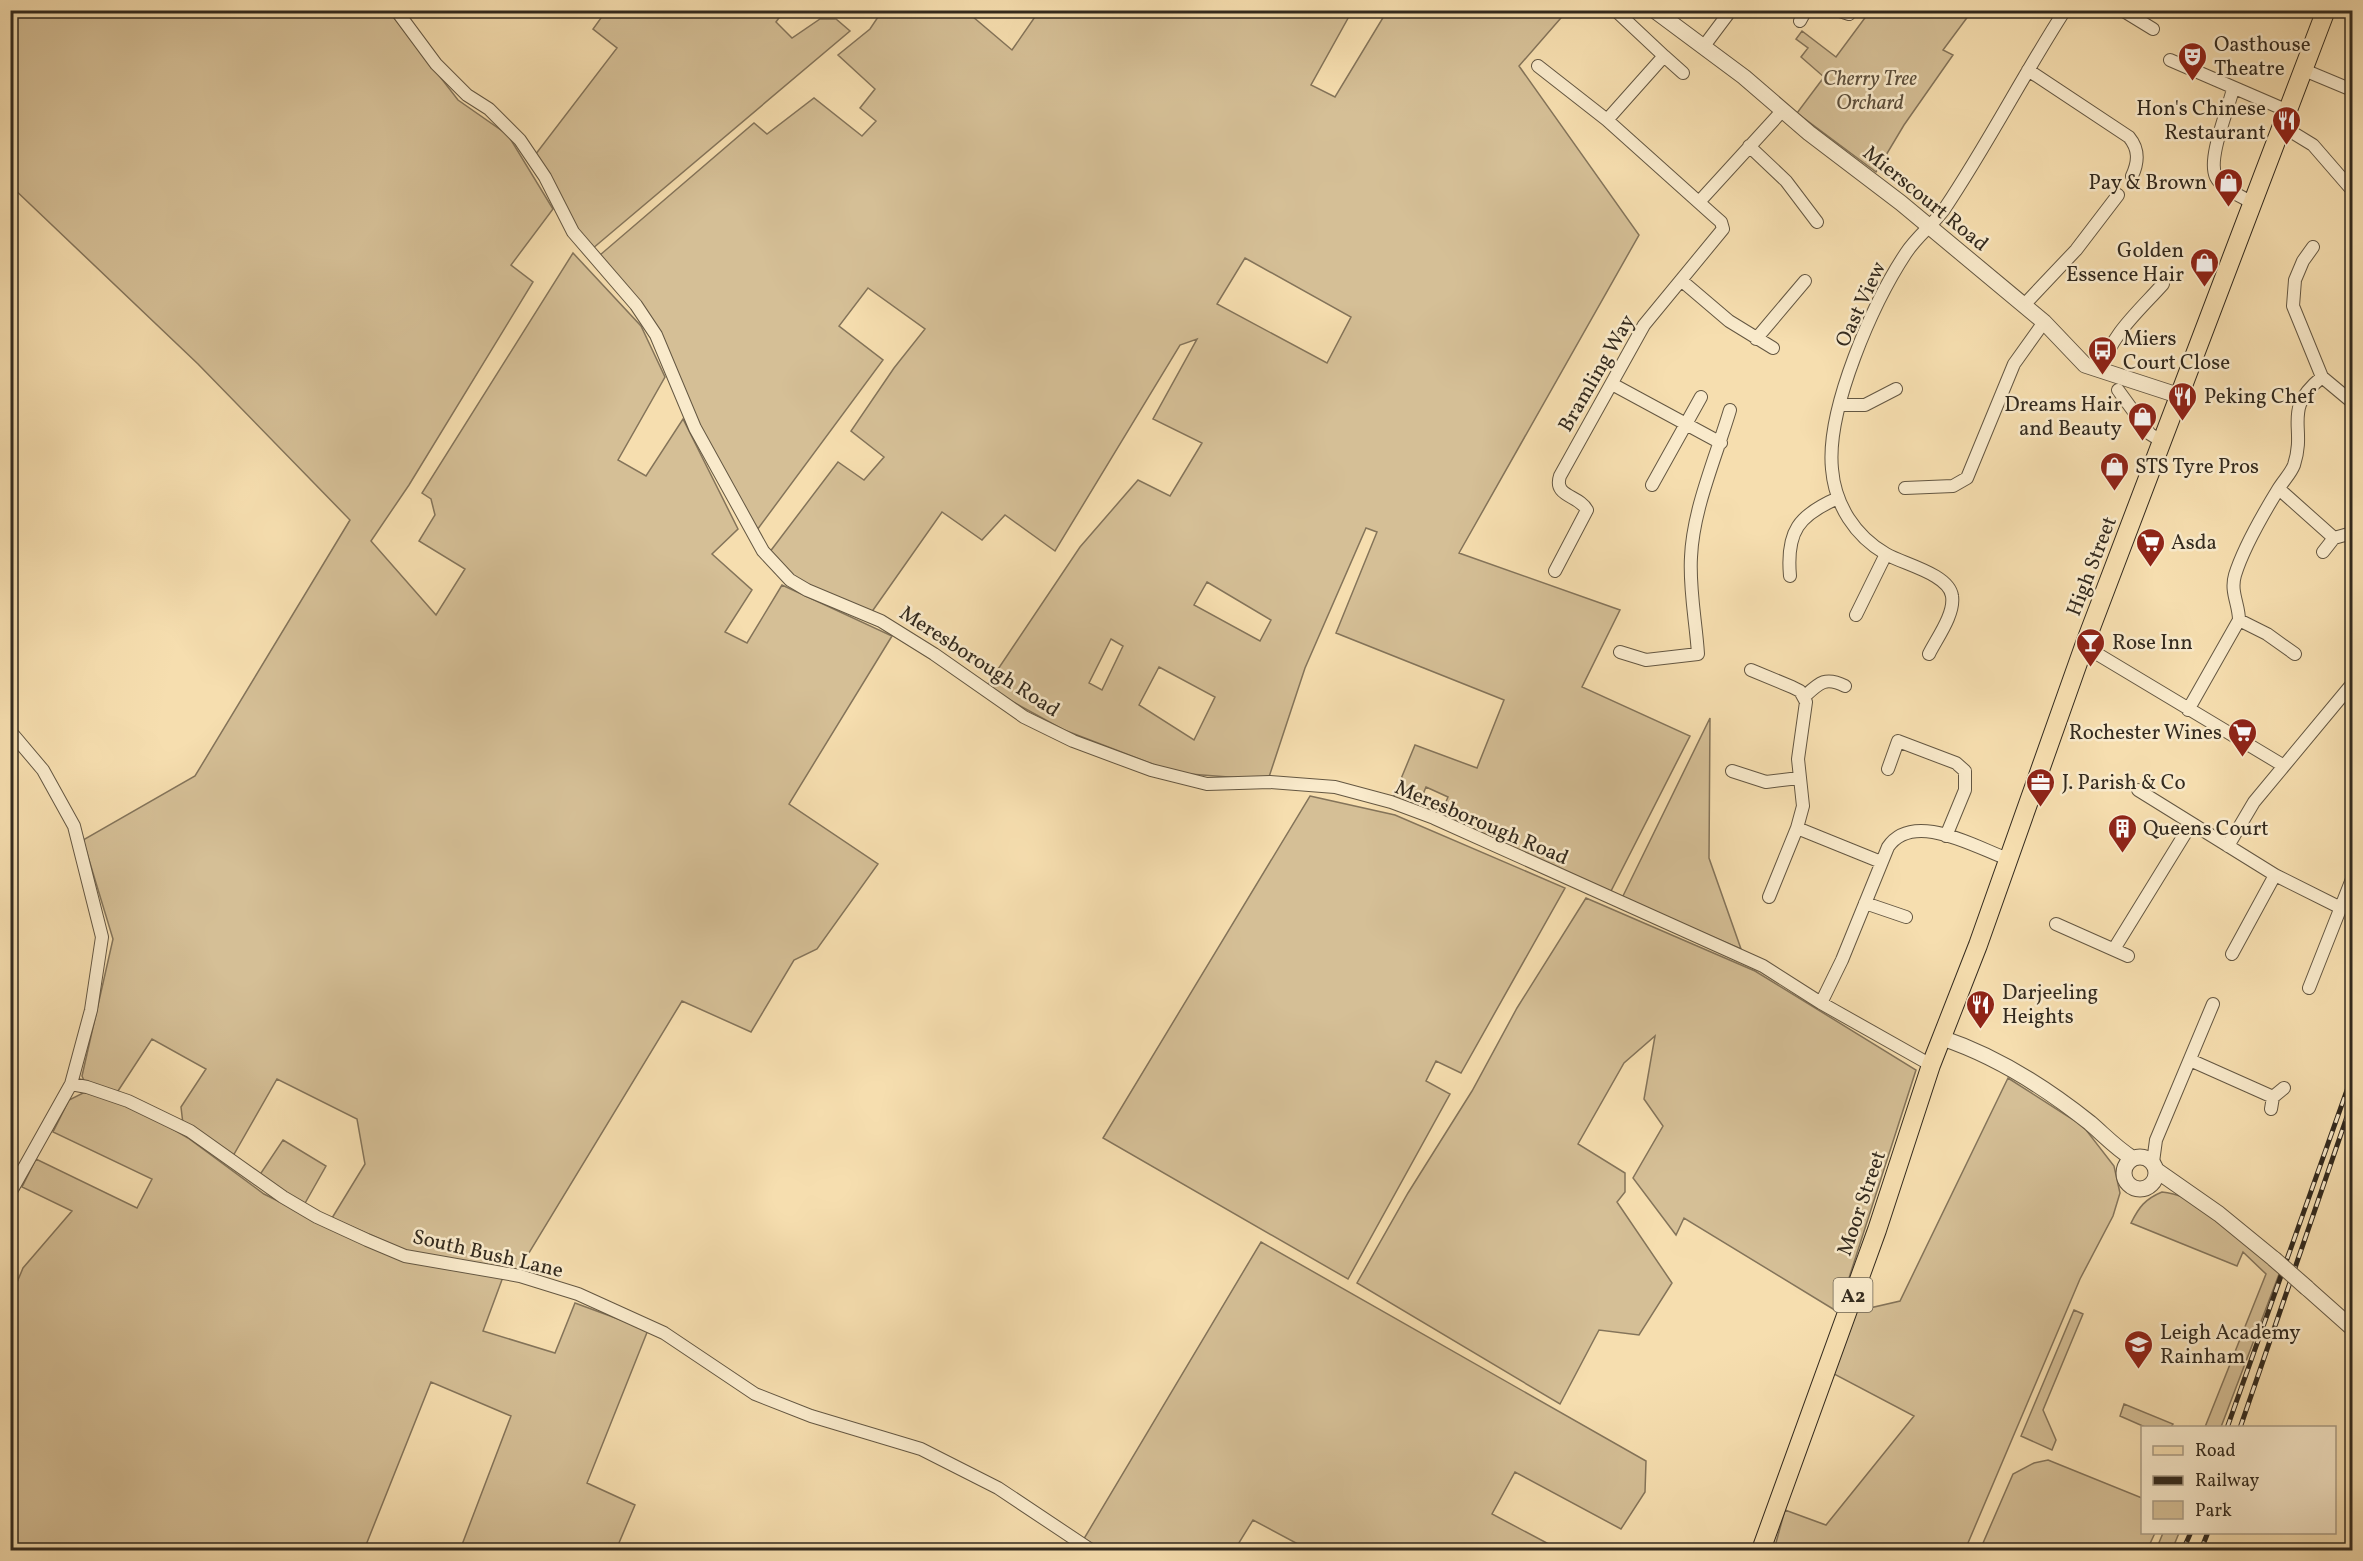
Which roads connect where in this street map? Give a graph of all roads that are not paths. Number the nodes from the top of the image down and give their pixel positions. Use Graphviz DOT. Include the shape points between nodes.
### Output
graph roads {
  1 [pos="396,10"];
  2 [pos="1615,10"];
  3 [pos="1654,10"];
  4 [pos="1731,10"];
  5 [pos="1837,10"];
  6 [pos="1851,10"];
  7 [pos="2065,10"];
  8 [pos="2122,10"];
  9 [pos="2326,10"];
  10 [pos="2153,29"];
  11 [pos="1704,46"];
  12 [pos="1664,56"];
  13 [pos="2170,60"];
  14 [pos="1538,66"];
  15 [pos="2028,70"];
  16 [pos="2304,70"];
  17 [pos="1683,73"];
  18 [pos="2234,89"];
  19 [pos="2352,90"];
  20 [pos="1783,111"];
  21 [pos="2285,118"];
  22 [pos="1607,120"];
  23 [pos="1749,147"];
  24 [pos="2132,176"];
  25 [pos="2352,190"];
  26 [pos="2118,195"];
  27 [pos="1699,202"];
  28 [pos="2251,202"];
  29 [pos="1817,222"];
  30 [pos="1928,226"];
  31 [pos="2313,247"];
  32 [pos="1682,281"];
  33 [pos="1805,281"];
  34 [pos="2163,284"];
  35 [pos="2024,305"];
  36 [pos="2043,322"];
  37 [pos="1756,339"];
  38 [pos="1773,348"];
  39 [pos="2101,371"];
  40 [pos="2322,377"];
  41 [pos="1612,384"];
  42 [pos="1896,389"];
  43 [pos="2118,390"];
  44 [pos="2180,396"];
  45 [pos="1701,397"];
  46 [pos="2352,402"];
  47 [pos="1840,405"];
  48 [pos="1730,410"];
  49 [pos="1685,424"];
  50 [pos="2163,442"];
  51 [pos="1721,443"];
  52 [pos="1652,485"];
  53 [pos="1905,488"];
  54 [pos="2278,489"];
  55 [pos="1838,498"];
  56 [pos="2352,532"];
  57 [pos="2334,538"];
  58 [pos="2323,552"];
  59 [pos="1886,554"];
  60 [pos="1555,571"];
  61 [pos="1790,576"];
  62 [pos="1856,615"];
  63 [pos="2239,620"];
  64 [pos="2084,646"];
  65 [pos="1620,652"];
  66 [pos="1929,654"];
  67 [pos="2295,654"];
  68 [pos="1751,670"];
  69 [pos="2352,684"];
  70 [pos="1845,686"];
  71 [pos="1804,697"];
  72 [pos="2188,711"];
  73 [pos="10,731"];
  74 [pos="2284,766"];
  75 [pos="1888,769"];
  76 [pos="1732,771"];
  77 [pos="1799,778"];
  78 [pos="2138,789"];
  79 [pos="2191,824"];
  80 [pos="1797,828"];
  81 [pos="1946,836"];
  82 [pos="2228,846"];
  83 [pos="2008,860"];
  84 [pos="1881,862"];
  85 [pos="2275,875"];
  86 [pos="2352,879"];
  87 [pos="1768,897"];
  88 [pos="1865,903"];
  89 [pos="2341,908"];
  90 [pos="1906,917"];
  91 [pos="2056,924"];
  92 [pos="2114,949"];
  93 [pos="2232,954"];
  94 [pos="2128,956"];
  95 [pos="2309,988"];
  96 [pos="1821,1003"];
  97 [pos="2213,1004"];
  98 [pos="1942,1038"];
  99 [pos="2190,1060"];
  100 [pos="1931,1065"];
  101 [pos="71,1084"];
  102 [pos="2284,1088"];
  103 [pos="2156,1140"];
  104 [pos="2109,1142"];
  105 [pos="2134,1158"];
  106 [pos="2153,1172"];
  107 [pos="2124,1175"];
  108 [pos="10,1193"];
  109 [pos="2352,1328"];
  110 [pos="1091,1551"];
  111 [pos="1761,1551"];
  1 -- 96 [label="street, Meresborough Road" via="436,64 520,140 573,232 636,305 656,334 695,428 763,551 790,580 881,621 1024,717 1072,741 1151,770 1207,784 1270,782 1335,787 1391,802 1462,830 1762,966"];
  2 -- 12 [label="street"];
  3 -- 11 [label="street, Mierscourt Road"];
  4 -- 11 [label="street"];
  5 -- 6 [label="street" via="1849,14"];
  7 -- 15 [label="street, Oast View"];
  8 -- 10 [label="street"];
  9 -- 16 [label="main road, High Street / A2"];
  11 -- 20 [label="street, Mierscourt Road"];
  12 -- 17 [label="street"];
  12 -- 22 [label="street"];
  13 -- 18 [label="street"];
  14 -- 22 [label="street, Bramling Way"];
  15 -- 24 [label="street" via="2129,137 2137,150"];
  15 -- 30 [label="street, Oast View" via="1944,208"];
  16 -- 19 [label="street"];
  16 -- 21 [label="main road, High Street / A2"];
  18 -- 21 [label="street"];
  18 -- 28 [label="street" via="2214,158 2216,178"];
  20 -- 23 [label="street"];
  20 -- 30 [label="street, Mierscourt Road"];
  21 -- 25 [label="street"];
  21 -- 28 [label="main road, High Street / A2"];
  22 -- 27 [label="street, Bramling Way"];
  23 -- 27 [label="street"];
  23 -- 29 [label="street" via="1786,181"];
  26 -- 35 [label="street" via="2076,250"];
  27 -- 32 [label="street, Bramling Way" via="1721,222 1723,229"];
  28 -- 44 [label="main road, High Street / A2"];
  30 -- 35 [label="street, Mierscourt Road"];
  30 -- 47 [label="street, Oast View" via="1905,254 1878,304"];
  31 -- 40 [label="street" via="2295,280 2292,306"];
  32 -- 37 [label="street"];
  32 -- 41 [label="street, Bramling Way" via="1644,325"];
  33 -- 37 [label="street"];
  34 -- 39 [label="street" via="2117,335 2106,352"];
  35 -- 36 [label="street, Mierscourt Road"];
  36 -- 39 [label="street, Mierscourt Road" via="2080,360"];
  36 -- 53 [label="street" via="2014,364 1967,478 1953,486"];
  37 -- 38 [label="street"];
  39 -- 44 [label="street, Mierscourt Road"];
  40 -- 46 [label="street"];
  40 -- 54 [label="street" via="2305,393 2298,407 2297,453 2292,470"];
  41 -- 49 [label="street"];
  41 -- 60 [label="street, Bramling Way" via="1558,482 1560,490 1581,502 1587,512"];
  42 -- 47 [label="street" via="1864,405"];
  43 -- 50 [label="street" via="2150,434"];
  44 -- 50 [label="main road, High Street / A2"];
  45 -- 49 [label="street"];
  47 -- 55 [label="street, Oast View" via="1832,452"];
  48 -- 51 [label="street"];
  49 -- 51 [label="street"];
  49 -- 52 [label="street"];
  50 -- 64 [label="main road, High Street / A2"];
  51 -- 65 [label="street" via="1692,541 1691,585 1698,654 1646,660"];
  54 -- 57 [label="street"];
  54 -- 63 [label="street" via="2235,576 2233,594"];
  55 -- 59 [label="street, Oast View" via="1857,530"];
  55 -- 61 [label="street" via="1809,513 1797,526 1790,545"];
  56 -- 57 [label="street"];
  57 -- 58 [label="street"];
  59 -- 62 [label="street"];
  59 -- 66 [label="street, Oast View" via="1934,576 1951,590 1950,612"];
  63 -- 67 [label="street"];
  63 -- 72 [label="street"];
  64 -- 72 [label="street"];
  64 -- 83 [label="main road, High Street / A2"];
  68 -- 71 [label="street" via="1792,687"];
  69 -- 74 [label="street"];
  70 -- 71 [label="street" via="1832,679 1820,681"];
  71 -- 77 [label="street"];
  72 -- 74 [label="street"];
  73 -- 101 [label="street" via="43,770 74,826 102,938 91,1010"];
  74 -- 82 [label="street" via="2254,802"];
  75 -- 81 [label="street" via="1898,741 1961,767 1966,783"];
  76 -- 77 [label="street" via="1757,781 1776,783"];
  77 -- 80 [label="street" via="1803,806"];
  78 -- 79 [label="street"];
  79 -- 82 [label="street"];
  79 -- 92 [label="street"];
  80 -- 84 [label="street"];
  80 -- 87 [label="street"];
  81 -- 83 [label="street"];
  81 -- 84 [label="street" via="1926,830 1904,832 1892,841"];
  82 -- 85 [label="street"];
  83 -- 98 [label="main road, High Street / A2"];
  84 -- 88 [label="street"];
  85 -- 89 [label="street"];
  85 -- 93 [label="street"];
  86 -- 89 [label="street"];
  88 -- 90 [label="street"];
  88 -- 96 [label="street"];
  89 -- 95 [label="street"];
  91 -- 92 [label="street"];
  92 -- 94 [label="street"];
  96 -- 100 [label="street, Meresborough Road"];
  97 -- 99 [label="street"];
  98 -- 100 [label="main road, Moor Street / A2"];
  98 -- 104 [label="street" via="1998,1061 2089,1122"];
  99 -- 102 [label="street" via="2272,1103"];
  99 -- 103 [label="street"];
  100 -- 111 [label="main road, Moor Street / A2" via="1877,1230"];
  101 -- 108 [label="street"];
  101 -- 110 [label="street, South Bush Lane" via="128,1101 190,1131 292,1202 367,1240 405,1256 520,1276 578,1294 664,1333 755,1394 811,1416 921,1449 998,1488"];
  103 -- 105 [label="street"];
  103 -- 106 [label="street"];
  104 -- 105 [label="street"];
  104 -- 107 [label="street"];
  105 -- 106 [label="street" via="2147,1158"];
  105 -- 107 [label="street" via="2125,1165"];
  106 -- 107 [label="street" via="2143,1189 2127,1184"];
  106 -- 109 [label="street, bridge" via="2201,1200"];
}
